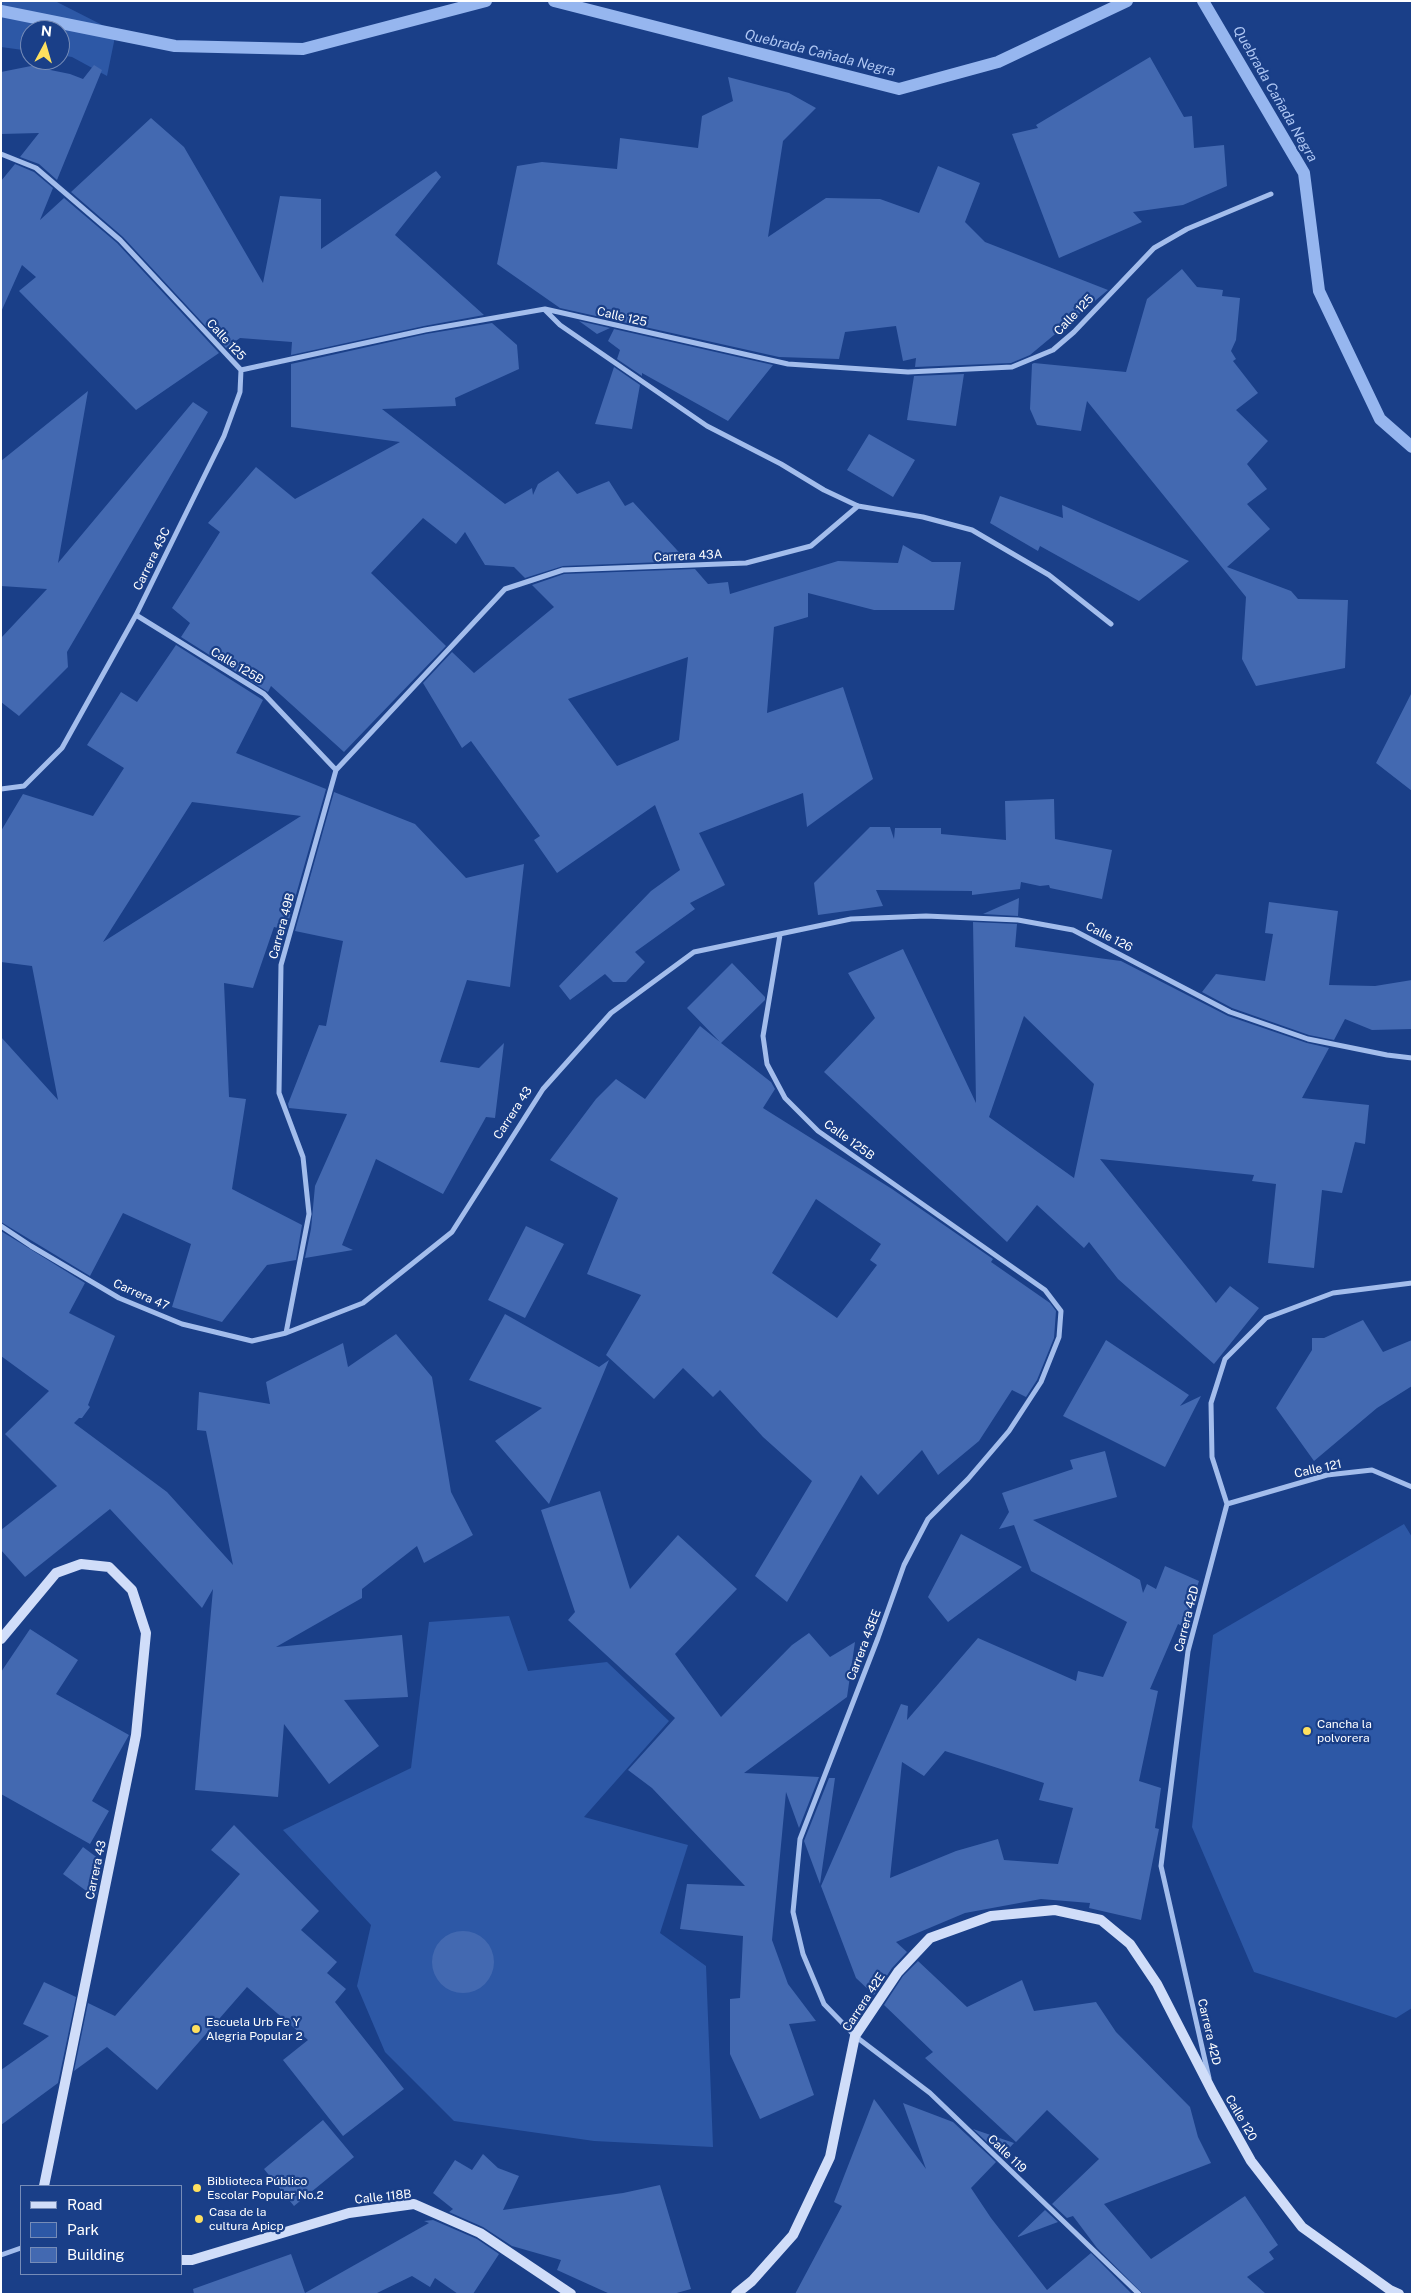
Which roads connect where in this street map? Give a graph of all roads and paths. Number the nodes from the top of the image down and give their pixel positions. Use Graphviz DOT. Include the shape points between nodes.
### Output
graph roads {
  1 [pos="1,154"];
  2 [pos="1271,194"];
  3 [pos="545,309"];
  4 [pos="240,370"];
  5 [pos="858,506"];
  6 [pos="505,589"];
  7 [pos="136,616"];
  8 [pos="1111,624"];
  9 [pos="336,770"];
  10 [pos="1,790"];
  11 [pos="780,935"];
  12 [pos="1412,1058"];
  13 [pos="1,1226"];
  14 [pos="1412,1283"];
  15 [pos="1045,1290"];
  16 [pos="286,1333"];
  17 [pos="1412,1487"];
  18 [pos="1227,1504"];
  19 [pos="1,1639"];
  20 [pos="1100,1920"];
  21 [pos="855,2036"];
  22 [pos="1213,2093"];
  23 [pos="44,2185"];
  24 [pos="20,2248"];
  25 [pos="1,2255"];
  26 [pos="182,2260"];
  27 [pos="571,2294"];
  28 [pos="736,2294"];
  29 [pos="1139,2294"];
  30 [pos="1399,2294"];
  1 -- 4 [label="street, Calle 125" via="36,168 120,240"];
  2 -- 3 [label="street, Calle 125" via="1187,229 1154,248 1053,350 1012,366 908,372 788,364"];
  3 -- 4 [label="street, Calle 125" via="425,330"];
  3 -- 5 [label="street" via="560,325 707,426"];
  4 -- 7 [label="street, Carrera 43C" via="240,392 224,436"];
  5 -- 6 [label="street, Carrera 43A" via="811,546 746,562 563,570"];
  5 -- 8 [label="street" via="923,517 972,530 1049,575"];
  6 -- 9 [label="street, Carrera 49B"];
  7 -- 9 [label="street, Calle 125B" via="264,694"];
  7 -- 10 [label="street, Carrera 43C" via="62,748 24,786"];
  9 -- 16 [label="street, Carrera 49B" via="282,965 279,1094 303,1157 309,1214"];
  11 -- 12 [label="street, Calle 126" via="851,919 926,916 1018,920 1073,930 1230,1012 1308,1039"];
  11 -- 15 [label="street, Calle 125B" via="763,1036 767,1064 785,1098 818,1131"];
  11 -- 16 [label="street, Carrera 43" via="694,952 611,1013 543,1089 452,1232 363,1304"];
  13 -- 16 [label="street, Carrera 47" via="119,1298 182,1324 252,1341"];
  14 -- 18 [label="street" via="1333,1293 1266,1318 1225,1359 1211,1412 1212,1458"];
  15 -- 21 [label="street, Carrera 43EE" via="1061,1311 1059,1337 1041,1382 1008,1431 968,1479 928,1518 904,1565 800,1839 793,1912 803,1954 824,2004"];
  17 -- 18 [label="street, Calle 121" via="1372,1470 1327,1475"];
  18 -- 22 [label="street, Carrera 42D" via="1188,1651 1161,1866"];
  19 -- 23 [label="street, Carrera 43" via="56,1573 81,1564 109,1567 132,1590 146,1633 136,1735"];
  20 -- 21 [label="street, Carrera 42E" via="1055,1910 991,1916 930,1938 898,1972"];
  20 -- 22 [label="street, Calle 120" via="1130,1944 1156,1984"];
  21 -- 28 [label="street, Carrera 42E" via="830,2157 793,2235"];
  21 -- 29 [label="street, Calle 119" via="930,2093"];
  22 -- 30 [label="street, Calle 120" via="1251,2161 1302,2227"];
  24 -- 25 [label="street"];
  26 -- 27 [label="street, Calle 118B" via="192,2260 349,2214 414,2204 480,2233"];
}
